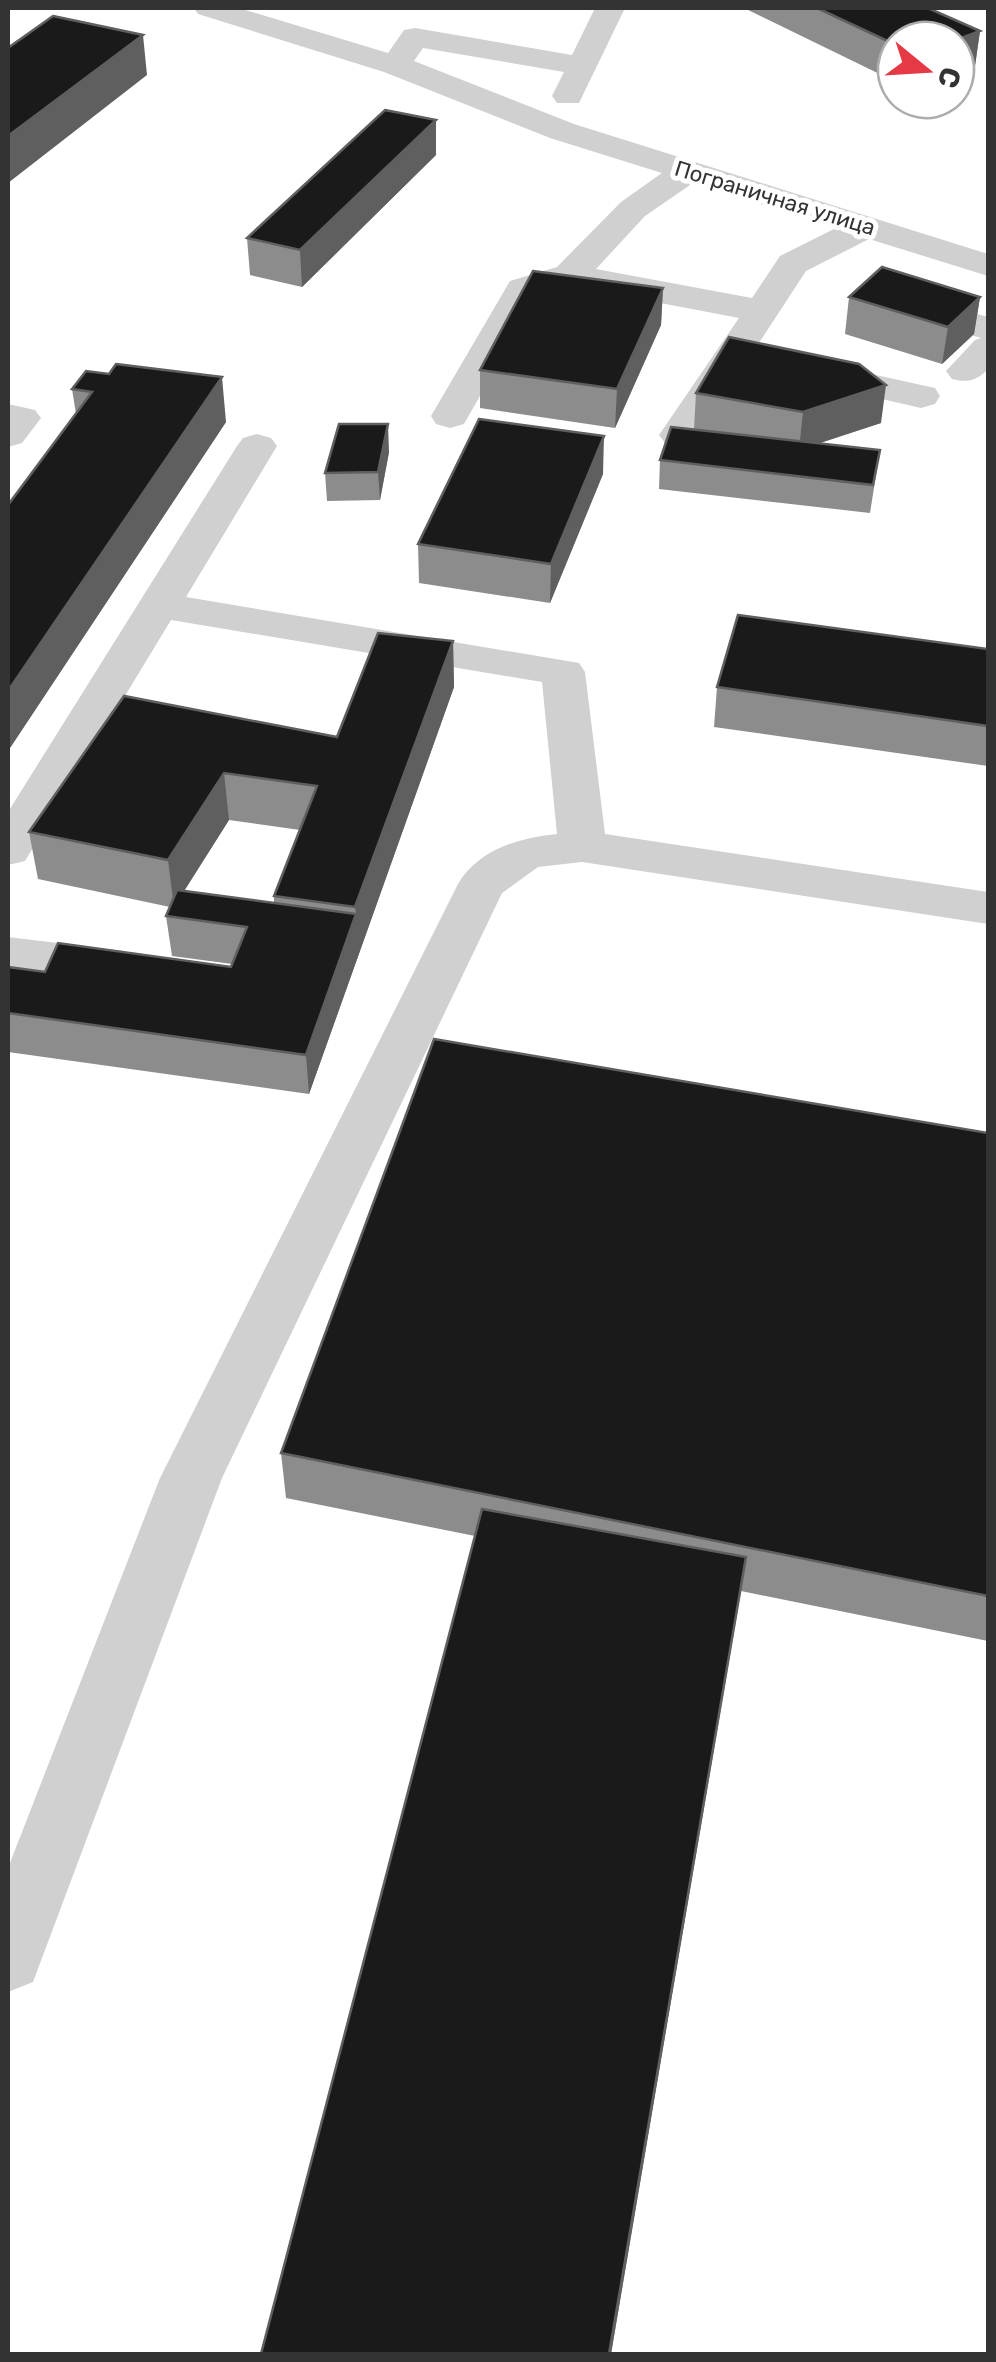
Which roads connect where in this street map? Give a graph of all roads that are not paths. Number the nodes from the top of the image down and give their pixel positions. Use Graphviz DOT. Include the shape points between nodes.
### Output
graph roads {
  1 [pos="209,8"];
  2 [pos="433,8"];
  3 [pos="610,8"];
  4 [pos="415,37"];
  5 [pos="395,65"];
  6 [pos="583,66"];
  7 [pos="562,131"];
  8 [pos="688,171"];
  9 [pos="866,227"];
  10 [pos="988,265"];
  11 [pos="570,276"];
  12 [pos="762,311"];
  13 [pos="928,311"];
  14 [pos="988,328"];
  15 [pos="732,355"];
  16 [pos="921,396"];
  17 [pos="8,416"];
  18 [pos="450,416"];
  19 [pos="8,435"];
  20 [pos="257,446"];
  21 [pos="766,450"];
  22 [pos="159,605"];
  23 [pos="582,846"];
  24 [pos="8,850"];
  25 [pos="988,908"];
  26 [pos="8,954"];
  27 [pos="162,972"];
  28 [pos="8,1958"];
  1 -- 5 [label="street, Пограничная улица"];
  2 -- 4 [label="street"];
  3 -- 6 [label="street"];
  4 -- 5 [label="street"];
  4 -- 6 [label="street"];
  5 -- 7 [label="street, Пограничная улица"];
  6 -- 7 [label="street" via="557,120"];
  7 -- 8 [label="street, Пограничная улица"];
  8 -- 9 [label="street, Пограничная улица"];
  8 -- 11 [label="street" via="633,208"];
  9 -- 10 [label="street, Пограничная улица"];
  9 -- 12 [label="street" via="792,264"];
  11 -- 12 [label="street" via="708,317"];
  11 -- 18 [label="street" via="523,289"];
  12 -- 15 [label="street"];
  13 -- 14 [label="street"];
  15 -- 16 [label="street"];
  15 -- 21 [label="street" via="679,434"];
  17 -- 19 [label="street" via="21,418"];
  20 -- 22 [label="street"];
  22 -- 23 [label="street" via="562,672"];
  22 -- 24 [label="street"];
  23 -- 25 [label="street"];
  23 -- 28 [label="street" via="525,853 482,884 191,1478"];
  26 -- 27 [label="street"];
}
